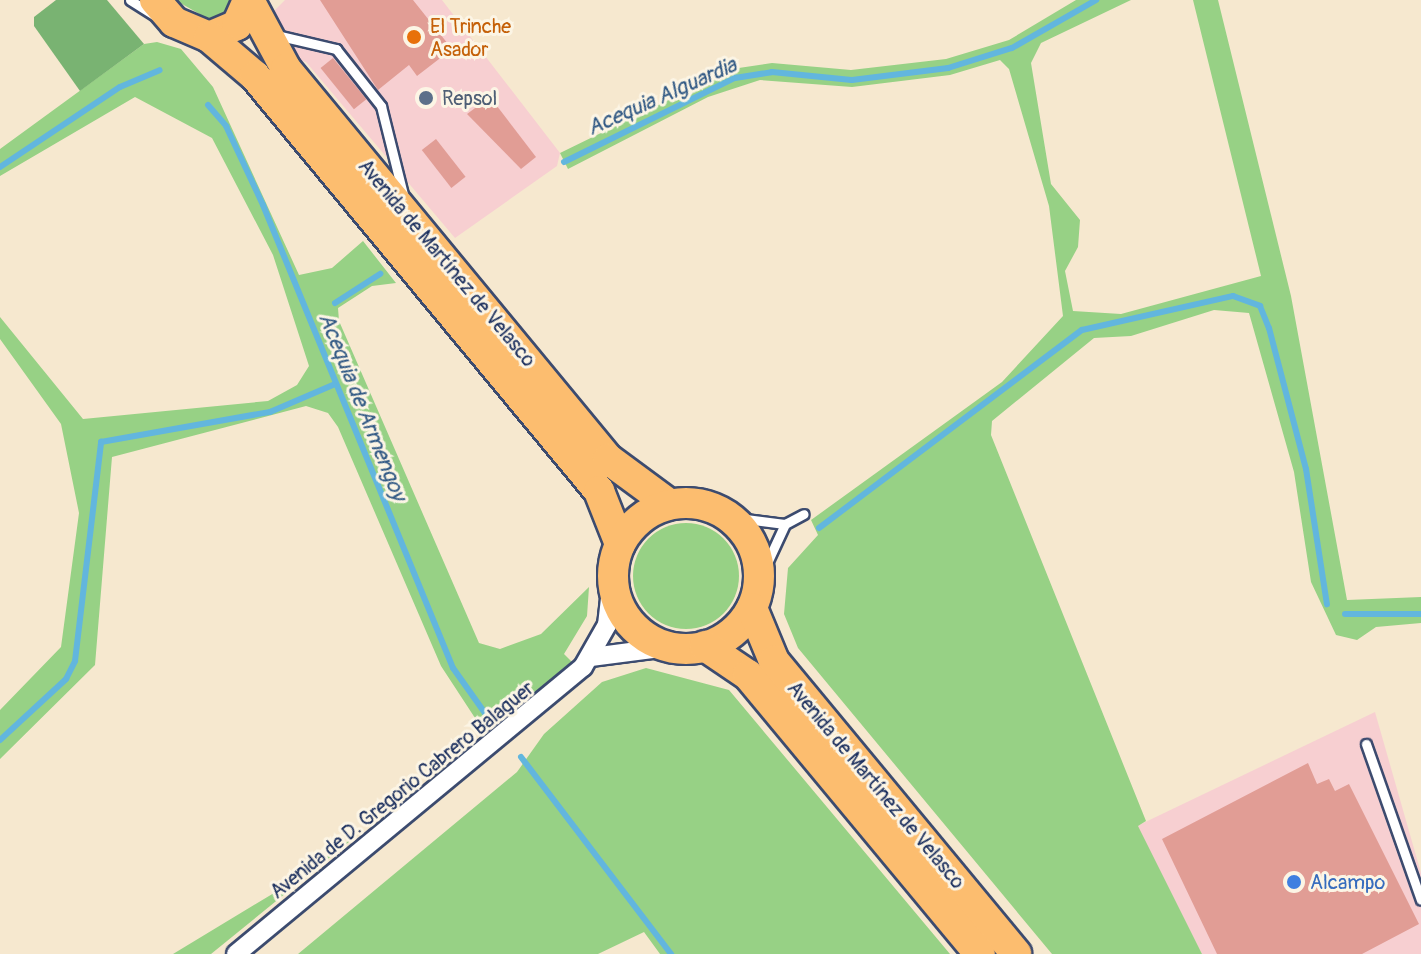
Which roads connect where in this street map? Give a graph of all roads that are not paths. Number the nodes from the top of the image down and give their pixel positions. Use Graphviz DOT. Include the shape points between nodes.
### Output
graph roads {
  1 [pos="130,0"];
  2 [pos="249,0"];
  3 [pos="165,11"];
  4 [pos="262,33"];
  5 [pos="209,37"];
  6 [pos="405,213"];
  7 [pos="669,504"];
  8 [pos="804,514"];
  9 [pos="730,517"];
  10 [pos="785,524"];
  11 [pos="616,558"];
  12 [pos="756,594"];
  13 [pos="705,646"];
  14 [pos="668,647"];
  15 [pos="592,657"];
  16 [pos="1366,744"];
  17 [pos="1421,900"];
  18 [pos="236,954"];
  19 [pos="980,954"];
  20 [pos="1016,954"];
  1 -- 3 [label="lane"];
  2 -- 4 [label="highway, Avenida de Martínez de Velasco"];
  2 -- 5 [label="highway" via="237,25"];
  3 -- 5 [label="highway, Avenida de Martínez de Velasco"];
  4 -- 6 [label="highway, Avenida de Martínez de Velasco"];
  4 -- 6 [label="lane" via="336,49 381,106"];
  5 -- 11 [label="highway, Avenida de Martínez de Velasco" via="255,76 599,491"];
  6 -- 7 [label="highway, Avenida de Martínez de Velasco" via="626,480"];
  7 -- 9 [label="highway" via="707,505"];
  7 -- 11 [label="highway" via="645,515"];
  8 -- 10 [label="lane"];
  9 -- 10 [label="lane"];
  9 -- 12 [label="highway" via="749,538"];
  10 -- 12 [label="lane"];
  11 -- 14 [label="highway" via="631,625"];
  11 -- 15 [label="street, Avenida de D. Gregorio Cabrero Balaguer" via="607,625"];
  12 -- 13 [label="highway" via="728,636"];
  12 -- 20 [label="highway, Avenida de Martínez de Velasco" via="774,661"];
  13 -- 14 [label="highway"];
  13 -- 19 [label="highway, Avenida de Martínez de Velasco" via="748,675"];
  14 -- 15 [label="street"];
  15 -- 18 [label="street, Avenida de D. Gregorio Cabrero Balaguer"];
  16 -- 17 [label="lane"];
}
